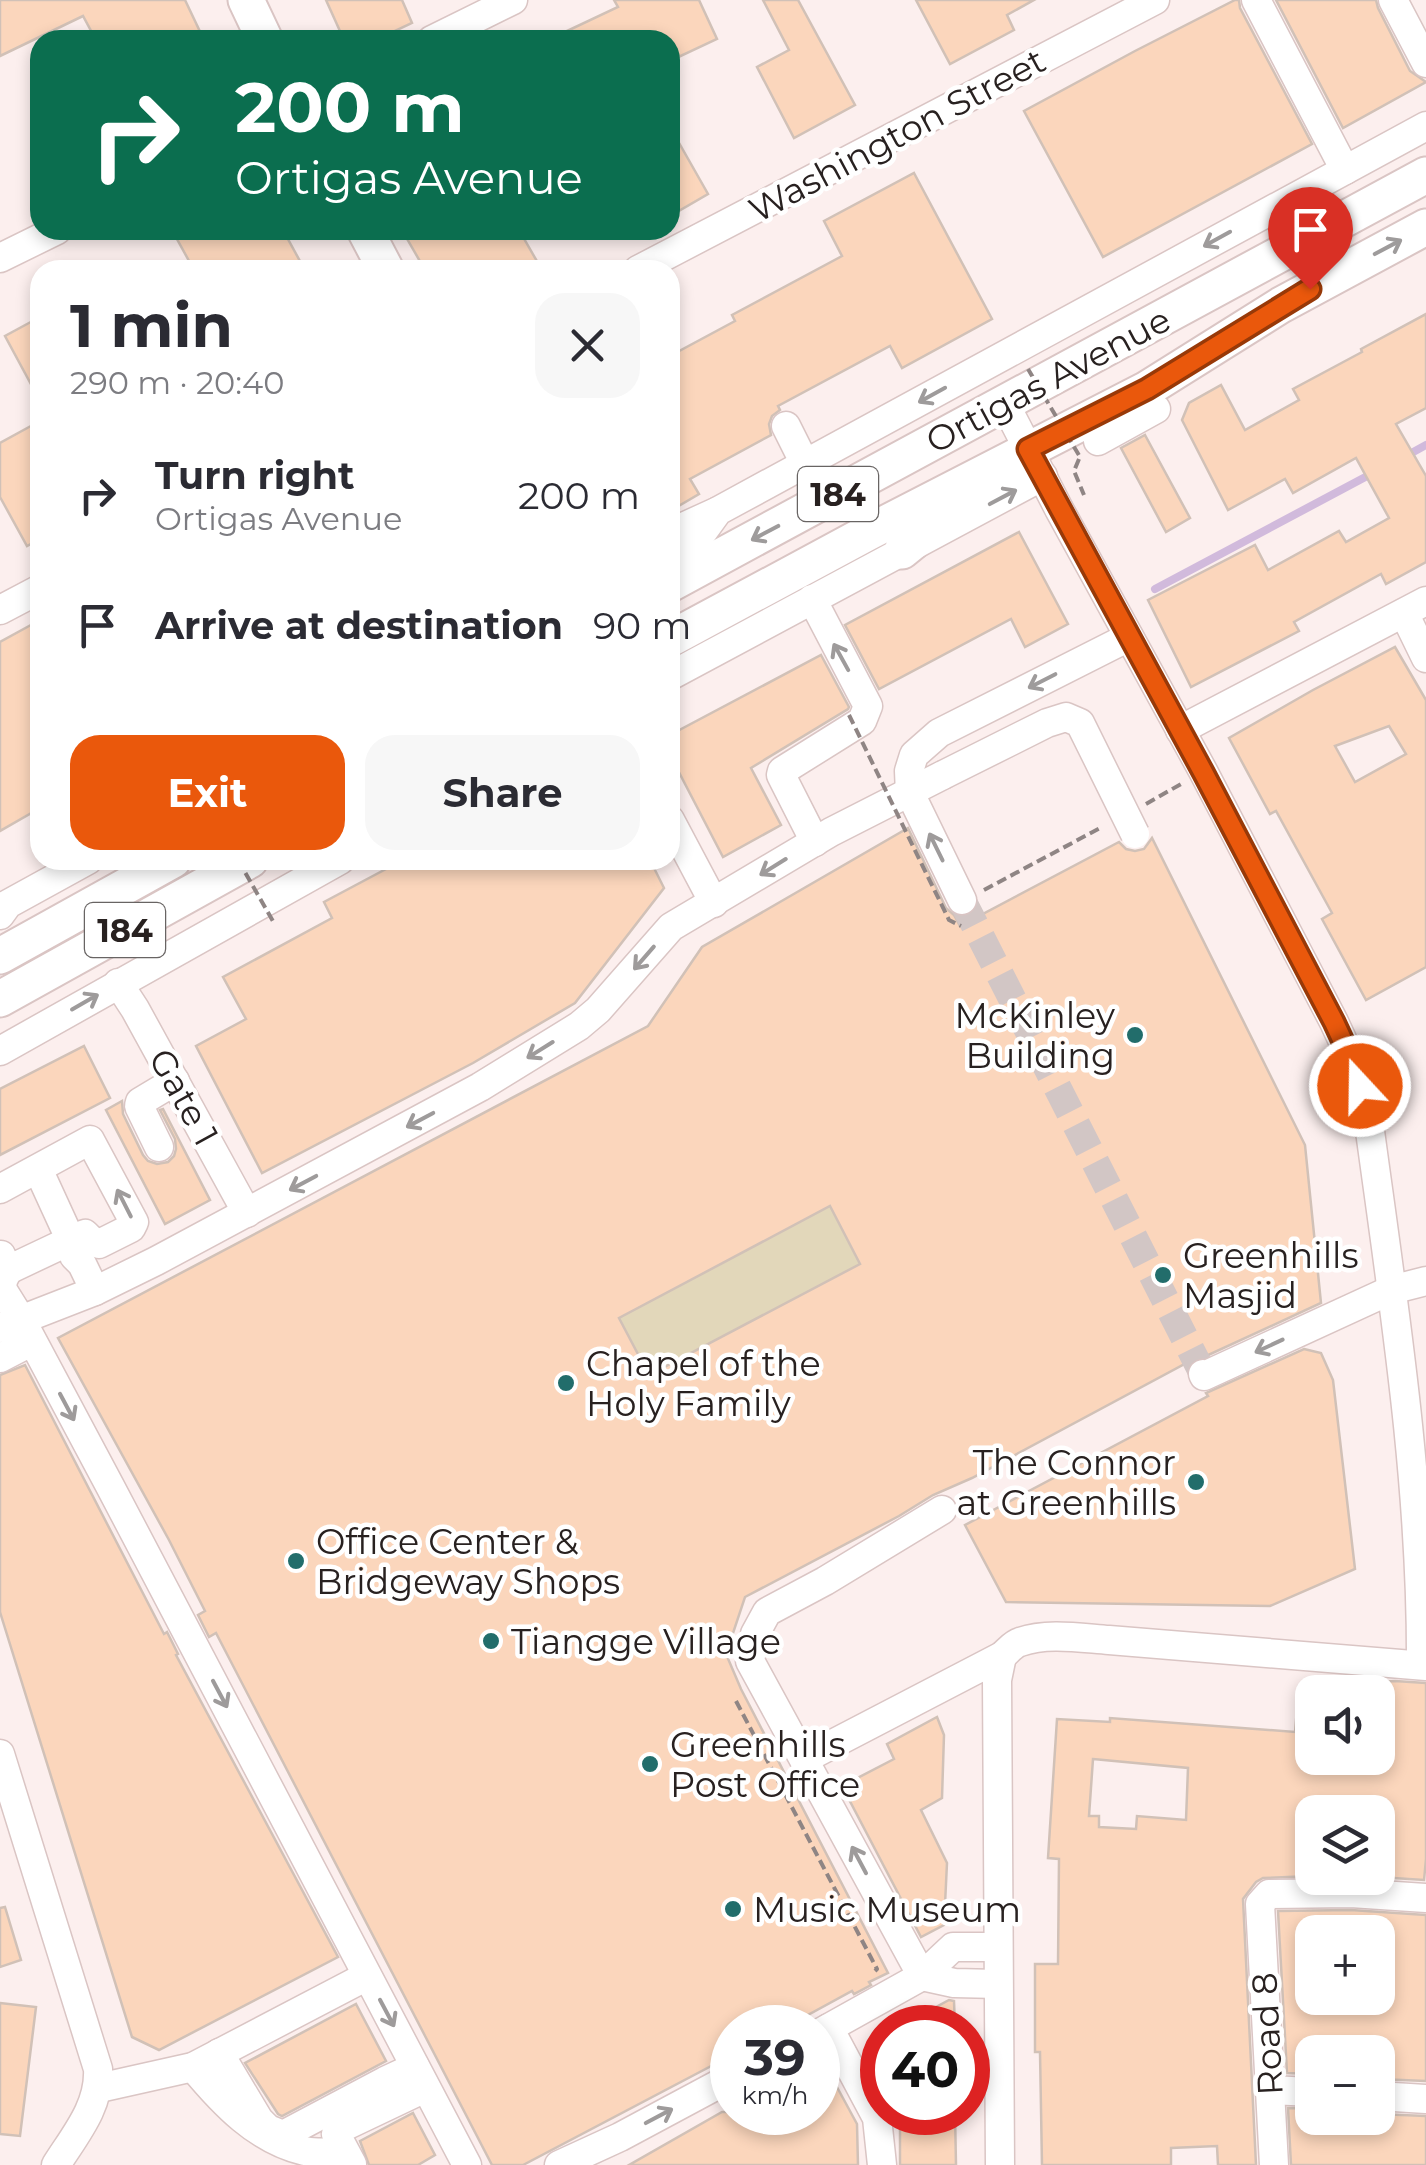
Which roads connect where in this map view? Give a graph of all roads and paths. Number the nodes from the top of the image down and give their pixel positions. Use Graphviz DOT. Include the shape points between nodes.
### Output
graph roads {
  1 [pos="225,0"];
  2 [pos="246,0"];
  3 [pos="513,0"];
  4 [pos="1155,0"];
  5 [pos="1256,0"];
  6 [pos="1393,0"];
  7 [pos="240,30"];
  8 [pos="261,30"];
  9 [pos="452,30"];
  10 [pos="1426,62"];
  11 [pos="1426,126"];
  12 [pos="1346,170"];
  13 [pos="1426,175"];
  14 [pos="1426,227"];
  15 [pos="37,240"];
  16 [pos="0,258"];
  17 [pos="657,260"];
  18 [pos="1028,369"];
  19 [pos="1005,404"];
  20 [pos="1156,409"];
  21 [pos="786,426"];
  22 [pos="1089,449"];
  23 [pos="1036,462"];
  24 [pos="805,464"];
  25 [pos="979,475"];
  26 [pos="1084,495"];
  27 [pos="718,512"];
  28 [pos="680,528"];
  29 [pos="902,551"];
  30 [pos="680,564"];
  31 [pos="680,579"];
  32 [pos="30,594"];
  33 [pos="812,600"];
  34 [pos="1415,607"];
  35 [pos="0,610"];
  36 [pos="680,634"];
  37 [pos="1129,637"];
  38 [pos="1426,658"];
  39 [pos="680,671"];
  40 [pos="848,716"];
  41 [pos="1180,730"];
  42 [pos="910,794"];
  43 [pos="1135,834"];
  44 [pos="680,839"];
  45 [pos="814,842"];
  46 [pos="70,870"];
  47 [pos="154,870"];
  48 [pos="232,870"];
  49 [pos="244,870"];
  50 [pos="322,870"];
  51 [pos="1012,874"];
  52 [pos="714,903"];
  53 [pos="969,906"];
  54 [pos="0,914"];
  55 [pos="274,924"];
  56 [pos="0,956"];
  57 [pos="118,983"];
  58 [pos="0,999"];
  59 [pos="0,1051"];
  60 [pos="175,1081"];
  61 [pos="159,1146"];
  62 [pos="38,1169"];
  63 [pos="0,1189"];
  64 [pos="247,1213"];
  65 [pos="76,1252"];
  66 [pos="4,1262"];
  67 [pos="1426,1281"];
  68 [pos="1392,1290"];
  69 [pos="94,1291"];
  70 [pos="18,1330"];
  71 [pos="0,1358"];
  72 [pos="1203,1374"];
  73 [pos="942,1510"];
  74 [pos="1002,1656"];
  75 [pos="1424,1666"];
  76 [pos="937,1690"];
  77 [pos="997,1694"];
  78 [pos="736,1702"];
  79 [pos="0,1754"];
  80 [pos="804,1759"];
  81 [pos="1426,1898"];
  82 [pos="998,1947"];
  83 [pos="868,1975"];
  84 [pos="367,1976"];
  85 [pos="922,1976"];
  86 [pos="998,1984"];
  87 [pos="840,2022"];
  88 [pos="220,2053"];
  89 [pos="840,2058"];
  90 [pos="193,2067"];
  91 [pos="420,2078"];
  92 [pos="99,2088"];
  93 [pos="1270,2090"];
  94 [pos="710,2091"];
  95 [pos="1295,2091"];
  96 [pos="1395,2097"];
  97 [pos="1426,2099"];
  98 [pos="612,2156"];
  99 [pos="348,2158"];
  100 [pos="464,2158"];
  101 [pos="56,2165"];
  102 [pos="436,2165"];
  103 [pos="559,2165"];
  104 [pos="882,2165"];
  105 [pos="1000,2165"];
  106 [pos="1274,2165"];
  1 -- 7 [label="main road"];
  2 -- 8 [label="main road"];
  3 -- 9 [label="street"];
  4 -- 17 [label="street, Washington Street"];
  5 -- 12 [label="street"];
  6 -- 10 [label="street"];
  11 -- 12 [label="street"];
  12 -- 24 [label="street, one-way"];
  13 -- 19 [label="main road, Ortigas Avenue / 184"];
  23 -- 14 [label="main road, Ortigas Avenue / 184, one-way" via="1281,305"];
  15 -- 16 [label="street"];
  18 -- 22 [label="path, bridge"];
  19 -- 23 [label="street"];
  19 -- 31 [label="main road, Ortigas Avenue / 184, one-way"];
  20 -- 22 [label="street"];
  21 -- 24 [label="street"];
  22 -- 26 [label="path" via="1074,470"];
  23 -- 25 [label="main road, Ortigas Avenue / 184"];
  29 -- 23 [label="street, one-way"];
  23 -- 37 [label="street"];
  24 -- 27 [label="street"];
  25 -- 29 [label="main road" via="966,499"];
  25 -- 36 [label="main road, Ortigas Avenue / 184"];
  27 -- 28 [label="street"];
  27 -- 30 [label="street"];
  29 -- 33 [label="street"];
  32 -- 35 [label="street"];
  33 -- 39 [label="street"];
  45 -- 33 [label="street, one-way" via="782,771 862,721 868,706"];
  34 -- 38 [label="street"];
  34 -- 41 [label="street"];
  37 -- 41 [label="street"];
  37 -- 42 [label="street, one-way" via="939,733 914,755"];
  40 -- 53 [label="path, bridge" via="949,920"];
  41 -- 68 [label="street" via="1353,1063 1367,1108"];
  42 -- 43 [label="street, bridge" via="1066,716 1080,723"];
  42 -- 45 [label="street"];
  53 -- 42 [label="street, one-way"];
  44 -- 52 [label="street"];
  45 -- 52 [label="street, one-way"];
  46 -- 54 [label="street"];
  47 -- 56 [label="main road, 184"];
  48 -- 58 [label="main road, 184"];
  49 -- 55 [label="path, bridge"];
  50 -- 57 [label="street"];
  51 -- 53 [label="path"];
  52 -- 64 [label="street, one-way" via="672,928 578,1026 480,1088"];
  59 -- 57 [label="street, one-way"];
  57 -- 60 [label="street, Gate 1"];
  60 -- 61 [label="street" via="138,1106"];
  60 -- 64 [label="street, Gate 1"];
  62 -- 63 [label="street"];
  62 -- 65 [label="street"];
  65 -- 62 [label="street, one-way" via="85,1234 99,1244 134,1222 90,1140"];
  64 -- 69 [label="street"];
  65 -- 66 [label="street"];
  65 -- 69 [label="street"];
  66 -- 70 [label="street" via="2,1289"];
  67 -- 68 [label="street"];
  68 -- 72 [label="street, one-way"];
  68 -- 75 [label="street" via="1409,1421"];
  69 -- 70 [label="street"];
  70 -- 71 [label="street"];
  70 -- 84 [label="street, one-way"];
  73 -- 80 [label="street" via="767,1612 750,1660"];
  74 -- 75 [label="street" via="1017,1642 1058,1637"];
  74 -- 76 [label="street"];
  74 -- 77 [label="street"];
  76 -- 77 [label="street" via="978,1684"];
  76 -- 80 [label="street"];
  77 -- 82 [label="street"];
  78 -- 83 [label="path" via="877,1969"];
  79 -- 92 [label="street"];
  85 -- 80 [label="street, one-way"];
  81 -- 93 [label="street, Road 8" via="1269,1894 1260,1904"];
  82 -- 85 [label="street" via="953,1948"];
  82 -- 86 [label="street"];
  84 -- 88 [label="street"];
  84 -- 91 [label="street, one-way"];
  85 -- 86 [label="street"];
  85 -- 87 [label="street"];
  86 -- 105 [label="street"];
  88 -- 90 [label="street"];
  88 -- 91 [label="street" via="258,2120 283,2135 384,2081"];
  89 -- 104 [label="street" via="878,2118"];
  90 -- 92 [label="street"];
  90 -- 99 [label="street" via="221,2101 273,2140"];
  91 -- 99 [label="street" via="340,2128 336,2134"];
  91 -- 100 [label="street"];
  92 -- 101 [label="street"];
  93 -- 95 [label="street"];
  93 -- 106 [label="street, Road 8"];
  98 -- 94 [label="street, one-way"];
  96 -- 97 [label="street"];
  98 -- 103 [label="street"];
  100 -- 102 [label="street"];
}
